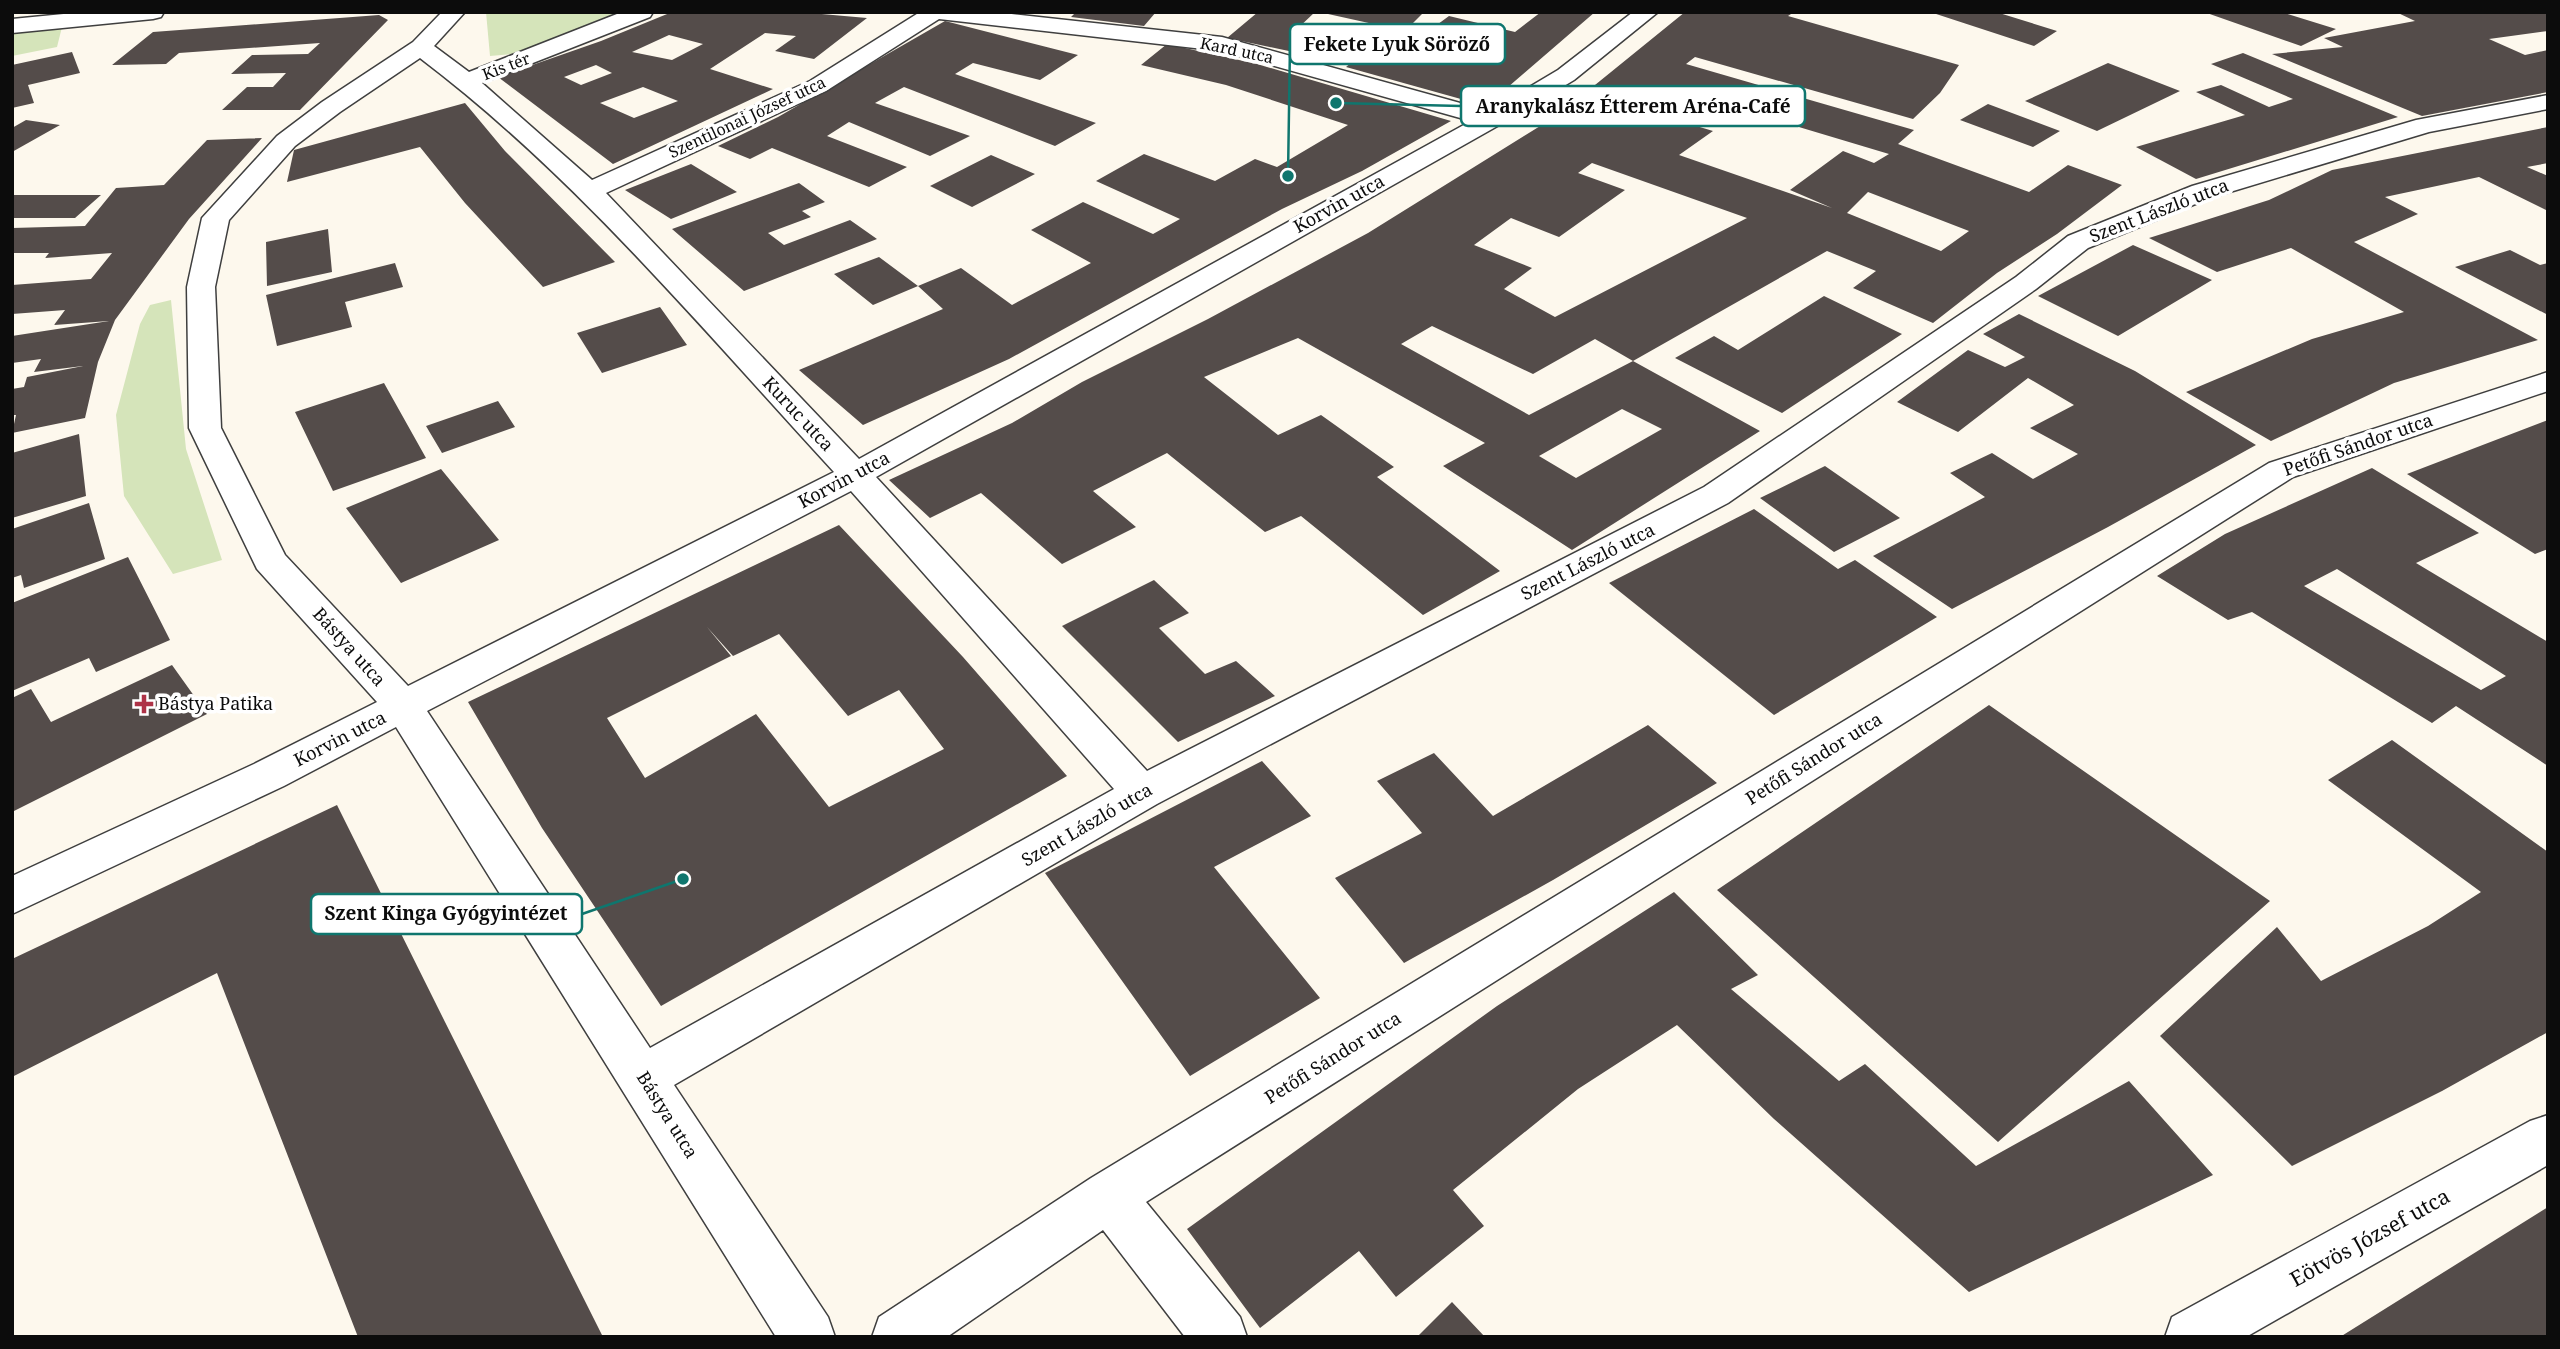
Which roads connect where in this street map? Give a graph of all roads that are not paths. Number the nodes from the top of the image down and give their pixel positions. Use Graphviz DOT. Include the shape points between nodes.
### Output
graph roads {
  1 [pos="153,12"];
  2 [pos="454,12"];
  3 [pos="642,12"];
  4 [pos="935,12"];
  5 [pos="1647,12"];
  6 [pos="12,26"];
  7 [pos="421,47"];
  8 [pos="466,81"];
  9 [pos="2548,102"];
  10 [pos="1492,119"];
  11 [pos="589,191"];
  12 [pos="2548,381"];
  13 [pos="855,475"];
  14 [pos="404,707"];
  15 [pos="1142,793"];
  16 [pos="12,896"];
  17 [pos="643,1077"];
  18 [pos="2548,1138"];
  19 [pos="1109,1196"];
  20 [pos="808,1337"];
  21 [pos="899,1337"];
  22 [pos="1220,1337"];
  23 [pos="2192,1337"];
  1 -- 6 [label="street"];
  2 -- 7 [label="street"];
  3 -- 8 [label="street, Kis tér"];
  4 -- 10 [label="street, Kard utca" via="1222,44"];
  4 -- 11 [label="street, Szentilonai József utca" via="818,86"];
  5 -- 10 [label="street, Korvin utca" via="1566,75"];
  7 -- 8 [label="street, Kis tér"];
  7 -- 14 [label="street, Bástya utca" via="286,141 216,218 201,287 205,428 270,561"];
  8 -- 11 [label="street, Kuruc utca"];
  9 -- 15 [label="street, Szent László utca" via="2425,125 2240,180 2078,242 2026,283 1716,495"];
  10 -- 13 [label="street, Korvin utca"];
  11 -- 13 [label="street, Kuruc utca"];
  12 -- 19 [label="street, Petőfi Sándor utca" via="2281,470"];
  13 -- 14 [label="street, Korvin utca"];
  13 -- 15 [label="street, Kuruc utca"];
  14 -- 16 [label="street, Korvin utca"];
  14 -- 17 [label="street, Bástya utca"];
  15 -- 17 [label="street, Szent László utca"];
  17 -- 20 [label="street, Bástya utca"];
  18 -- 23 [label="street, Eötvös József utca"];
  19 -- 21 [label="street"];
  19 -- 22 [label="street"];
}
